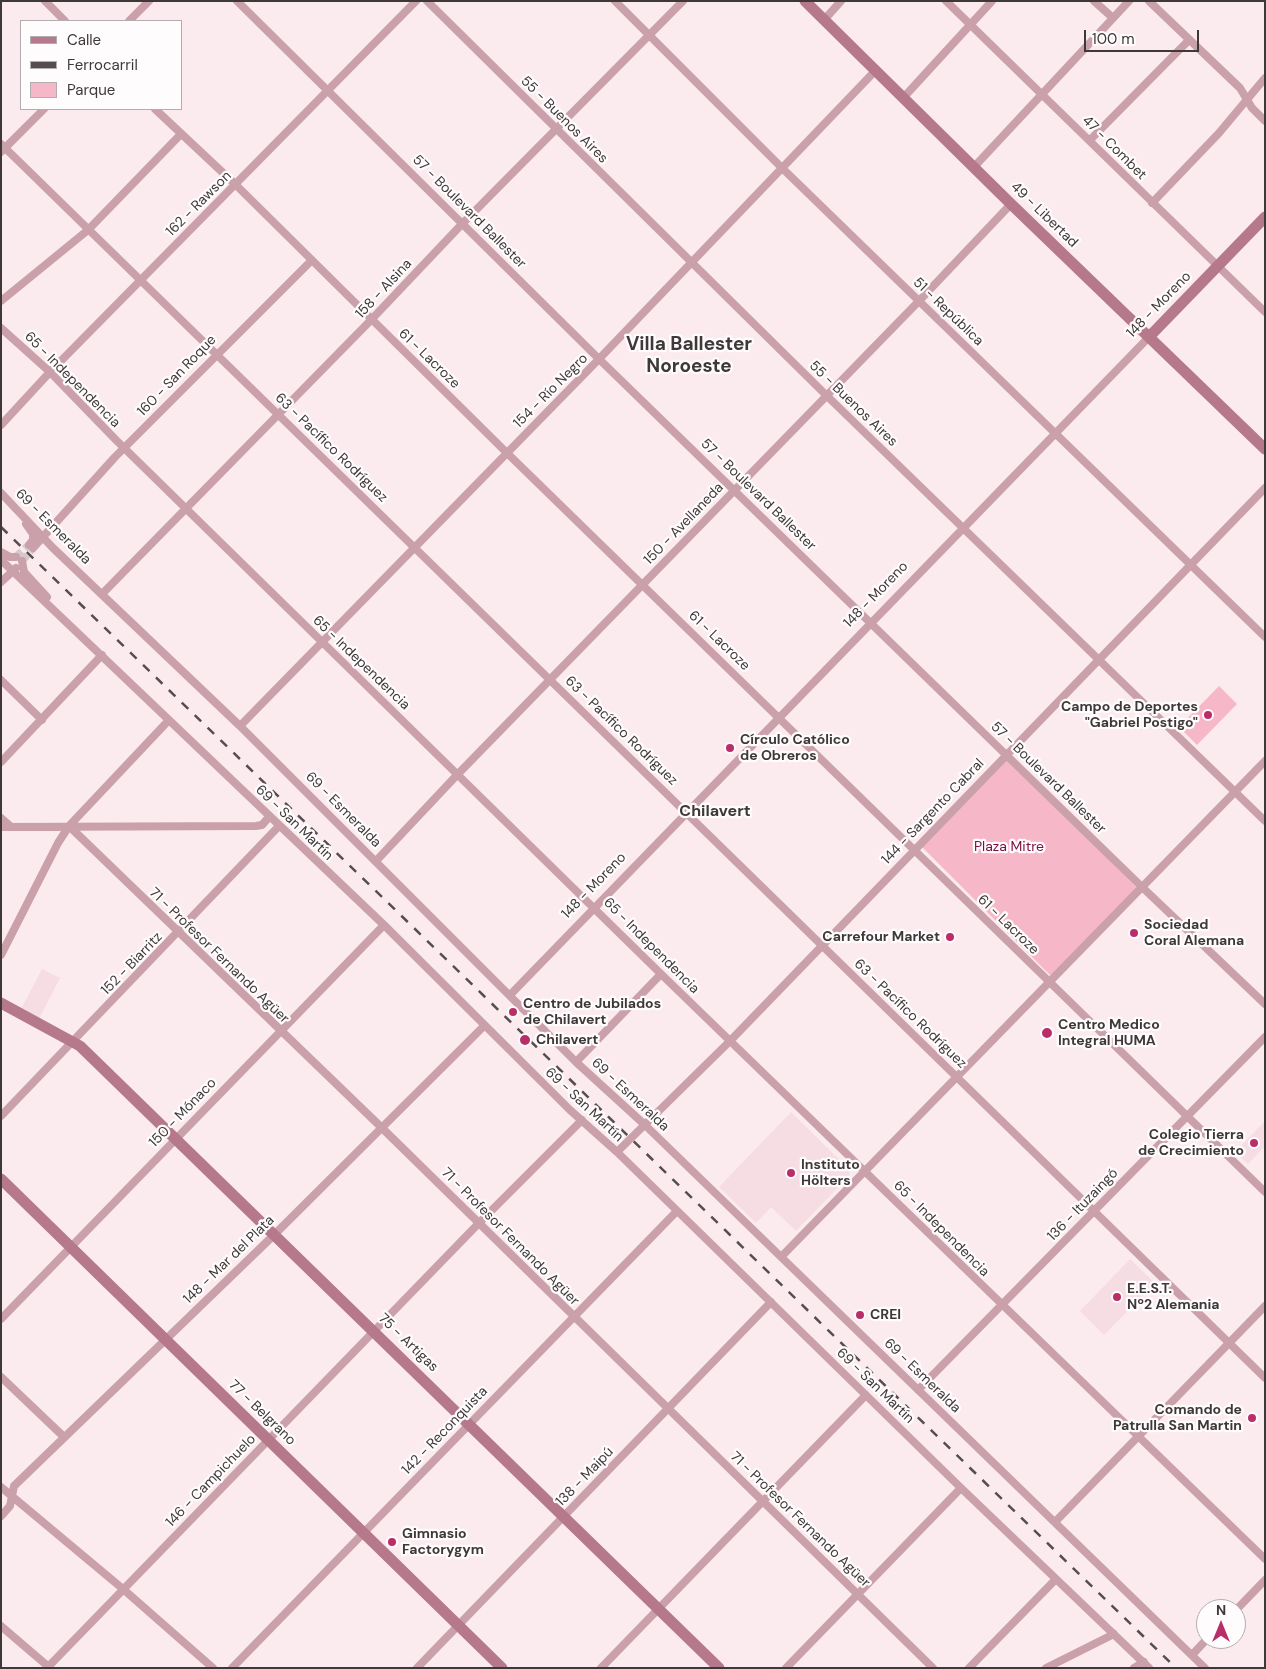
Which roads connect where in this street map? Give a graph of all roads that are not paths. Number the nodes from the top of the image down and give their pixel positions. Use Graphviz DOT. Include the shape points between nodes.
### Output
graph roads {
  1 [pos="45,1"];
  2 [pos="238,1"];
  3 [pos="416,1"];
  4 [pos="427,1"];
  5 [pos="615,1"];
  6 [pos="683,1"];
  7 [pos="805,1"];
  8 [pos="841,1"];
  9 [pos="946,1"];
  10 [pos="992,1"];
  11 [pos="1094,1"];
  12 [pos="1128,1"];
  13 [pos="1150,1"];
  14 [pos="146,2"];
  15 [pos="1113,18"];
  16 [pos="64,20"];
  17 [pos="131,20"];
  18 [pos="824,20"];
  19 [pos="970,25"];
  20 [pos="650,36"];
  21 [pos="1188,40"];
  22 [pos="876,70"];
  23 [pos="1265,78"];
  24 [pos="328,89"];
  25 [pos="1042,95"];
  26 [pos="904,97"];
  27 [pos="1246,99"];
  28 [pos="43,110"];
  29 [pos="156,110"];
  30 [pos="1265,121"];
  31 [pos="555,129"];
  32 [pos="181,134"];
  33 [pos="1090,140"];
  34 [pos="3,148"];
  35 [pos="974,166"];
  36 [pos="781,167"];
  37 [pos="236,185"];
  38 [pos="1152,203"];
  39 [pos="1011,204"];
  40 [pos="1265,217"];
  41 [pos="462,224"];
  42 [pos="88,230"];
  43 [pos="312,260"];
  44 [pos="692,263"];
  45 [pos="1217,267"];
  46 [pos="140,281"];
  47 [pos="1,301"];
  48 [pos="919,301"];
  49 [pos="1265,312"];
  50 [pos="372,320"];
  51 [pos="1,328"];
  52 [pos="1149,337"];
  53 [pos="216,354"];
  54 [pos="600,359"];
  55 [pos="50,372"];
  56 [pos="827,396"];
  57 [pos="279,414"];
  58 [pos="1,425"];
  59 [pos="1055,434"];
  60 [pos="124,448"];
  61 [pos="1265,449"];
  62 [pos="507,453"];
  63 [pos="1265,488"];
  64 [pos="734,490"];
  65 [pos="1,493"];
  66 [pos="8,499"];
  67 [pos="186,507"];
  68 [pos="963,528"];
  69 [pos="45,537"];
  70 [pos="414,547"];
  71 [pos="1,552"];
  72 [pos="19,559"];
  73 [pos="1,560"];
  74 [pos="1191,566"];
  75 [pos="12,572"];
  76 [pos="1,582"];
  77 [pos="643,584"];
  78 [pos="103,593"];
  79 [pos="52,608"];
  80 [pos="871,622"];
  81 [pos="1265,638"];
  82 [pos="322,642"];
  83 [pos="102,655"];
  84 [pos="1098,659"];
  85 [pos="1,680"];
  86 [pos="551,680"];
  87 [pos="779,716"];
  88 [pos="42,720"];
  89 [pos="169,720"];
  90 [pos="240,726"];
  91 [pos="1006,755"];
  92 [pos="1265,761"];
  93 [pos="1,762"];
  94 [pos="457,775"];
  95 [pos="1234,792"];
  96 [pos="686,812"];
  97 [pos="269,817"];
  98 [pos="1,818"];
  99 [pos="1265,821"];
  100 [pos="10,826"];
  101 [pos="69,826"];
  102 [pos="279,826"];
  103 [pos="1,827"];
  104 [pos="914,850"];
  105 [pos="376,861"];
  106 [pos="1142,887"];
  107 [pos="594,907"];
  108 [pos="384,925"];
  109 [pos="178,933"];
  110 [pos="822,945"];
  111 [pos="1,956"];
  112 [pos="661,974"];
  113 [pos="1050,984"];
  114 [pos="510,995"];
  115 [pos="1,1003"];
  116 [pos="1265,1004"];
  117 [pos="484,1026"];
  118 [pos="280,1032"];
  119 [pos="1265,1037"];
  120 [pos="730,1041"];
  121 [pos="74,1042"];
  122 [pos="576,1062"];
  123 [pos="957,1078"];
  124 [pos="1,1116"];
  125 [pos="1186,1116"];
  126 [pos="582,1120"];
  127 [pos="645,1125"];
  128 [pos="381,1127"];
  129 [pos="176,1138"];
  130 [pos="617,1152"];
  131 [pos="865,1171"];
  132 [pos="1,1179"];
  133 [pos="1265,1192"];
  134 [pos="1094,1210"];
  135 [pos="676,1212"];
  136 [pos="478,1223"];
  137 [pos="275,1234"];
  138 [pos="72,1246"];
  139 [pos="781,1257"];
  140 [pos="771,1302"];
  141 [pos="1001,1305"];
  142 [pos="1265,1306"];
  143 [pos="574,1317"];
  144 [pos="1,1319"];
  145 [pos="374,1331"];
  146 [pos="166,1338"];
  147 [pos="1229,1343"];
  148 [pos="1,1377"];
  149 [pos="1265,1378"];
  150 [pos="918,1390"];
  151 [pos="866,1394"];
  152 [pos="668,1410"];
  153 [pos="469,1424"];
  154 [pos="64,1437"];
  155 [pos="1139,1438"];
  156 [pos="268,1440"];
  157 [pos="1,1487"];
  158 [pos="962,1488"];
  159 [pos="12,1496"];
  160 [pos="763,1500"];
  161 [pos="1,1516"];
  162 [pos="564,1517"];
  163 [pos="1054,1522"];
  164 [pos="364,1532"];
  165 [pos="1265,1559"];
  166 [pos="1056,1579"];
  167 [pos="1265,1580"];
  168 [pos="123,1589"];
  169 [pos="857,1593"];
  170 [pos="1246,1600"];
  171 [pos="658,1609"];
  172 [pos="459,1625"];
  173 [pos="1,1626"];
  174 [pos="1114,1634"];
  175 [pos="1198,1649"];
  176 [pos="1192,1655"];
  177 [pos="1146,1665"];
  178 [pos="48,1667"];
  179 [pos="213,1668"];
  180 [pos="232,1668"];
  181 [pos="417,1668"];
  182 [pos="502,1668"];
  183 [pos="601,1668"];
  184 [pos="719,1668"];
  185 [pos="786,1668"];
  186 [pos="933,1668"];
  187 [pos="969,1668"];
  188 [pos="1046,1668"];
  189 [pos="1134,1668"];
  190 [pos="1205,1668"];
  1 -- 16 [label="street"];
  2 -- 24 [label="street, 57 - Boulevard Ballester"];
  3 -- 24 [label="street, 162 - Rawson"];
  4 -- 31 [label="street, 55 - Buenos Aires"];
  5 -- 20 [label="street, 51 - República"];
  6 -- 20 [label="street, 158 - Alsina"];
  7 -- 18 [label="street, 49 - Libertad"];
  8 -- 18 [label="street"];
  9 -- 19 [label="street, 47 - Combet"];
  10 -- 19 [label="street"];
  11 -- 15 [label="street"];
  12 -- 15 [label="street"];
  13 -- 21 [label="street"];
  14 -- 17 [label="street"];
  15 -- 25 [label="street"];
  18 -- 22 [label="street, 49 - Libertad"];
  19 -- 25 [label="street, 47 - Combet"];
  19 -- 26 [label="street"];
  20 -- 31 [label="street, 158 - Alsina"];
  20 -- 36 [label="street, 51 - República"];
  21 -- 27 [label="street" via="1240,88"];
  21 -- 33 [label="street"];
  22 -- 26 [label="street, 49 - Libertad"];
  22 -- 36 [label="street, 154 - Río Negro"];
  23 -- 27 [label="street"];
  24 -- 37 [label="street, 162 - Rawson"];
  24 -- 41 [label="street, 57 - Boulevard Ballester"];
  25 -- 33 [label="street, 47 - Combet"];
  25 -- 35 [label="street"];
  26 -- 35 [label="street, 49 - Libertad"];
  27 -- 30 [label="street"];
  27 -- 38 [label="street" via="1219,133"];
  28 -- 34 [label="street"];
  29 -- 32 [label="street, 61 - Lacroze"];
  31 -- 41 [label="street, 158 - Alsina"];
  31 -- 44 [label="street, 55 - Buenos Aires"];
  32 -- 37 [label="street, 61 - Lacroze"];
  32 -- 42 [label="street"];
  33 -- 38 [label="street, 47 - Combet"];
  34 -- 42 [label="street, 63 - Pacífico Rodríguez"];
  35 -- 39 [label="street, 49 - Libertad"];
  36 -- 44 [label="street, 154 - Río Negro"];
  36 -- 48 [label="street, 51 - República"];
  37 -- 43 [label="street, 61 - Lacroze"];
  37 -- 46 [label="street, 162 - Rawson"];
  38 -- 45 [label="street, 47 - Combet"];
  39 -- 48 [label="street, 150 - Avellaneda"];
  39 -- 52 [label="street, 49 - Libertad"];
  40 -- 45 [label="street, 148 - Moreno"];
  41 -- 50 [label="street, 158 - Alsina"];
  41 -- 54 [label="street, 57 - Boulevard Ballester"];
  42 -- 46 [label="street, 63 - Pacífico Rodríguez"];
  42 -- 47 [label="street"];
  43 -- 50 [label="street, 61 - Lacroze"];
  43 -- 53 [label="street, 160 - San Roque"];
  44 -- 54 [label="street, 154 - Río Negro"];
  44 -- 56 [label="street, 55 - Buenos Aires"];
  45 -- 49 [label="street, 47 - Combet"];
  45 -- 52 [label="street, 148 - Moreno"];
  46 -- 53 [label="street, 63 - Pacífico Rodríguez"];
  46 -- 55 [label="street, 162 - Rawson"];
  48 -- 56 [label="street, 150 - Avellaneda"];
  48 -- 59 [label="street, 51 - República"];
  50 -- 57 [label="street, 158 - Alsina"];
  50 -- 62 [label="street, 61 - Lacroze"];
  51 -- 55 [label="street, 65 - Independencia"];
  52 -- 59 [label="street, 148 - Moreno"];
  52 -- 61 [label="street, 49 - Libertad"];
  53 -- 57 [label="street, 63 - Pacífico Rodríguez"];
  53 -- 60 [label="street, 160 - San Roque"];
  54 -- 62 [label="street, 154 - Río Negro"];
  54 -- 64 [label="street, 57 - Boulevard Ballester"];
  55 -- 58 [label="street, 162 - Rawson"];
  55 -- 60 [label="street, 65 - Independencia"];
  56 -- 64 [label="street, 150 - Avellaneda"];
  56 -- 68 [label="street, 55 - Buenos Aires"];
  57 -- 67 [label="street, 158 - Alsina"];
  57 -- 70 [label="street, 63 - Pacífico Rodríguez"];
  59 -- 68 [label="street, 148 - Moreno"];
  59 -- 74 [label="street, 51 - República"];
  60 -- 67 [label="street, 65 - Independencia"];
  60 -- 69 [label="street, 160 - San Roque"];
  62 -- 70 [label="street, 154 - Río Negro"];
  62 -- 77 [label="street, 61 - Lacroze"];
  63 -- 74 [label="street, 144 - Sargento Cabral"];
  64 -- 77 [label="street, 150 - Avellaneda"];
  64 -- 80 [label="street, 57 - Boulevard Ballester"];
  65 -- 66 [label="street, 69 - Esmeralda"];
  66 -- 69 [label="street, 69 - Esmeralda"];
  66 -- 69 [label="street, 160 - San Roque" via="11,509 33,534 31,546"];
  67 -- 78 [label="street, 158 - Alsina"];
  67 -- 82 [label="street, 65 - Independencia"];
  68 -- 80 [label="street, 148 - Moreno"];
  68 -- 84 [label="street, 55 - Buenos Aires"];
  69 -- 78 [label="street, 69 - Esmeralda"];
  70 -- 82 [label="street, 154 - Río Negro"];
  70 -- 86 [label="street, 63 - Pacífico Rodríguez"];
  71 -- 72 [label="street"];
  72 -- 75 [label="street"];
  72 -- 79 [label="street" via="24,572 49,599"];
  73 -- 75 [label="street, 69 - San Martín"];
  74 -- 81 [label="street, 51 - República"];
  74 -- 84 [label="street, 144 - Sargento Cabral"];
  75 -- 76 [label="street"];
  75 -- 79 [label="street, 69 - San Martín"];
  77 -- 86 [label="street, 150 - Avellaneda"];
  77 -- 87 [label="street, 61 - Lacroze"];
  78 -- 90 [label="street, 69 - Esmeralda"];
  79 -- 83 [label="street, 69 - San Martín"];
  80 -- 87 [label="street, 148 - Moreno"];
  80 -- 91 [label="street, 57 - Boulevard Ballester"];
  82 -- 90 [label="street, 154 - Río Negro"];
  82 -- 94 [label="street, 65 - Independencia"];
  83 -- 88 [label="street"];
  83 -- 89 [label="street, 69 - San Martín"];
  84 -- 91 [label="street, 144 - Sargento Cabral"];
  84 -- 95 [label="street, 55 - Buenos Aires"];
  85 -- 88 [label="street"];
  86 -- 94 [label="street, 150 - Avellaneda"];
  86 -- 96 [label="street, 63 - Pacífico Rodríguez"];
  87 -- 96 [label="street, 148 - Moreno"];
  87 -- 104 [label="street, 61 - Lacroze"];
  88 -- 93 [label="street"];
  89 -- 97 [label="street, 69 - San Martín"];
  89 -- 101 [label="street"];
  90 -- 105 [label="street, 69 - Esmeralda"];
  91 -- 104 [label="street, 144 - Sargento Cabral"];
  91 -- 106 [label="street, 57 - Boulevard Ballester"];
  92 -- 95 [label="street"];
  94 -- 105 [label="street, 150 - Avellaneda"];
  94 -- 107 [label="street, 65 - Independencia"];
  95 -- 99 [label="street, 55 - Buenos Aires"];
  95 -- 106 [label="street"];
  96 -- 107 [label="street, 148 - Moreno"];
  96 -- 110 [label="street, 63 - Pacífico Rodríguez"];
  97 -- 101 [label="street" via="262,825 256,826"];
  97 -- 102 [label="street, 69 - San Martín"];
  98 -- 100 [label="street"];
  100 -- 101 [label="street"];
  100 -- 103 [label="street"];
  101 -- 109 [label="street, 71 - Profesor Fernando Agüer"];
  101 -- 111 [label="street"];
  102 -- 108 [label="street, 69 - San Martín"];
  102 -- 109 [label="street, 152 - Biarritz"];
  104 -- 110 [label="street, 144 - Sargento Cabral"];
  104 -- 113 [label="street, 61 - Lacroze"];
  105 -- 114 [label="street, 69 - Esmeralda"];
  106 -- 113 [label="street"];
  106 -- 116 [label="street, 57 - Boulevard Ballester"];
  107 -- 112 [label="street, 65 - Independencia"];
  107 -- 114 [label="street, 148 - Moreno"];
  108 -- 117 [label="street, 69 - San Martín"];
  108 -- 118 [label="street, 150 - Mónaco"];
  109 -- 118 [label="street, 71 - Profesor Fernando Agüer"];
  109 -- 121 [label="street, 152 - Biarritz"];
  110 -- 120 [label="street, 144 - Sargento Cabral"];
  110 -- 123 [label="street, 63 - Pacífico Rodríguez"];
  112 -- 120 [label="street, 65 - Independencia"];
  112 -- 122 [label="street"];
  113 -- 123 [label="street"];
  113 -- 125 [label="street, 61 - Lacroze"];
  114 -- 122 [label="street, 69 - Esmeralda"];
  115 -- 121 [label="street, 75 - Artigas"];
  117 -- 126 [label="street, 69 - San Martín"];
  117 -- 128 [label="street, 148 - Mar del Plata"];
  118 -- 128 [label="street, 71 - Profesor Fernando Agüer"];
  118 -- 129 [label="street, 150 - Mónaco"];
  119 -- 125 [label="street, 136 - Ituzaingó"];
  120 -- 127 [label="street, 144 - Sargento Cabral"];
  120 -- 131 [label="street, 65 - Independencia"];
  121 -- 124 [label="street, 152 - Biarritz"];
  121 -- 129 [label="street, 75 - Artigas"];
  122 -- 127 [label="street, 69 - Esmeralda"];
  123 -- 131 [label="street"];
  123 -- 134 [label="street, 63 - Pacífico Rodríguez"];
  125 -- 133 [label="street, 61 - Lacroze"];
  125 -- 134 [label="street, 136 - Ituzaingó"];
  126 -- 130 [label="street, 69 - San Martín"];
  126 -- 136 [label="street, 146 - Campichuelo"];
  127 -- 130 [label="street, 144 - Sargento Cabral"];
  127 -- 139 [label="street, 69 - Esmeralda"];
  128 -- 136 [label="street, 71 - Profesor Fernando Agüer"];
  128 -- 137 [label="street, 148 - Mar del Plata"];
  129 -- 137 [label="street, 75 - Artigas"];
  129 -- 138 [label="street, 150 - Mónaco"];
  130 -- 135 [label="street, 69 - San Martín"];
  131 -- 139 [label="street"];
  131 -- 141 [label="street, 65 - Independencia"];
  132 -- 138 [label="street, 77 - Belgrano"];
  134 -- 141 [label="street, 136 - Ituzaingó"];
  134 -- 147 [label="street, 63 - Pacífico Rodríguez"];
  135 -- 140 [label="street, 69 - San Martín"];
  135 -- 143 [label="street, 142 - Reconquista"];
  136 -- 143 [label="street, 71 - Profesor Fernando Agüer"];
  136 -- 145 [label="street, 146 - Campichuelo"];
  137 -- 145 [label="street, 75 - Artigas"];
  137 -- 146 [label="street, 148 - Mar del Plata"];
  138 -- 144 [label="street, 150 - Mónaco"];
  138 -- 146 [label="street, 77 - Belgrano"];
  139 -- 150 [label="street, 69 - Esmeralda"];
  140 -- 151 [label="street, 69 - San Martín"];
  140 -- 152 [label="street, 138 - Maipú"];
  141 -- 150 [label="street, 136 - Ituzaingó"];
  141 -- 155 [label="street, 65 - Independencia"];
  142 -- 147 [label="street"];
  143 -- 152 [label="street, 71 - Profesor Fernando Agüer"];
  143 -- 153 [label="street, 142 - Reconquista"];
  145 -- 153 [label="street, 75 - Artigas"];
  145 -- 156 [label="street, 146 - Campichuelo"];
  146 -- 154 [label="street, 148 - Mar del Plata"];
  146 -- 156 [label="street, 77 - Belgrano"];
  147 -- 149 [label="street, 63 - Pacífico Rodríguez"];
  147 -- 155 [label="street"];
  148 -- 154 [label="street"];
  150 -- 163 [label="street, 69 - Esmeralda"];
  151 -- 158 [label="street, 69 - San Martín"];
  151 -- 160 [label="street"];
  152 -- 160 [label="street, 71 - Profesor Fernando Agüer"];
  152 -- 162 [label="street, 138 - Maipú"];
  153 -- 162 [label="street, 75 - Artigas"];
  153 -- 164 [label="street, 142 - Reconquista"];
  154 -- 159 [label="street, 148 - Mar del Plata" via="14,1486"];
  155 -- 163 [label="street"];
  155 -- 165 [label="street, 65 - Independencia"];
  156 -- 164 [label="street, 77 - Belgrano"];
  156 -- 168 [label="street, 146 - Campichuelo"];
  157 -- 159 [label="street"];
  158 -- 166 [label="street, 69 - San Martín"];
  158 -- 169 [label="street"];
  159 -- 161 [label="street, 148 - Mar del Plata" via="8,1510"];
  159 -- 168 [label="street"];
  160 -- 169 [label="street, 71 - Profesor Fernando Agüer"];
  160 -- 171 [label="street"];
  162 -- 171 [label="street, 75 - Artigas"];
  162 -- 172 [label="street, 138 - Maipú"];
  163 -- 176 [label="street, 69 - Esmeralda"];
  164 -- 172 [label="street, 77 - Belgrano"];
  164 -- 180 [label="street, 142 - Reconquista"];
  166 -- 174 [label="street, 69 - San Martín"];
  166 -- 187 [label="street"];
  167 -- 170 [label="street"];
  168 -- 178 [label="street, 146 - Campichuelo"];
  168 -- 179 [label="street"];
  169 -- 185 [label="street"];
  169 -- 186 [label="street, 71 - Profesor Fernando Agüer"];
  171 -- 183 [label="street"];
  171 -- 184 [label="street, 75 - Artigas"];
  172 -- 181 [label="street, 138 - Maipú"];
  172 -- 182 [label="street, 77 - Belgrano"];
  173 -- 178 [label="street"];
  174 -- 177 [label="street, 69 - San Martín"];
  174 -- 188 [label="street"];
  175 -- 176 [label="street"];
  176 -- 190 [label="street, 69 - Esmeralda"];
  177 -- 189 [label="street"];
}
